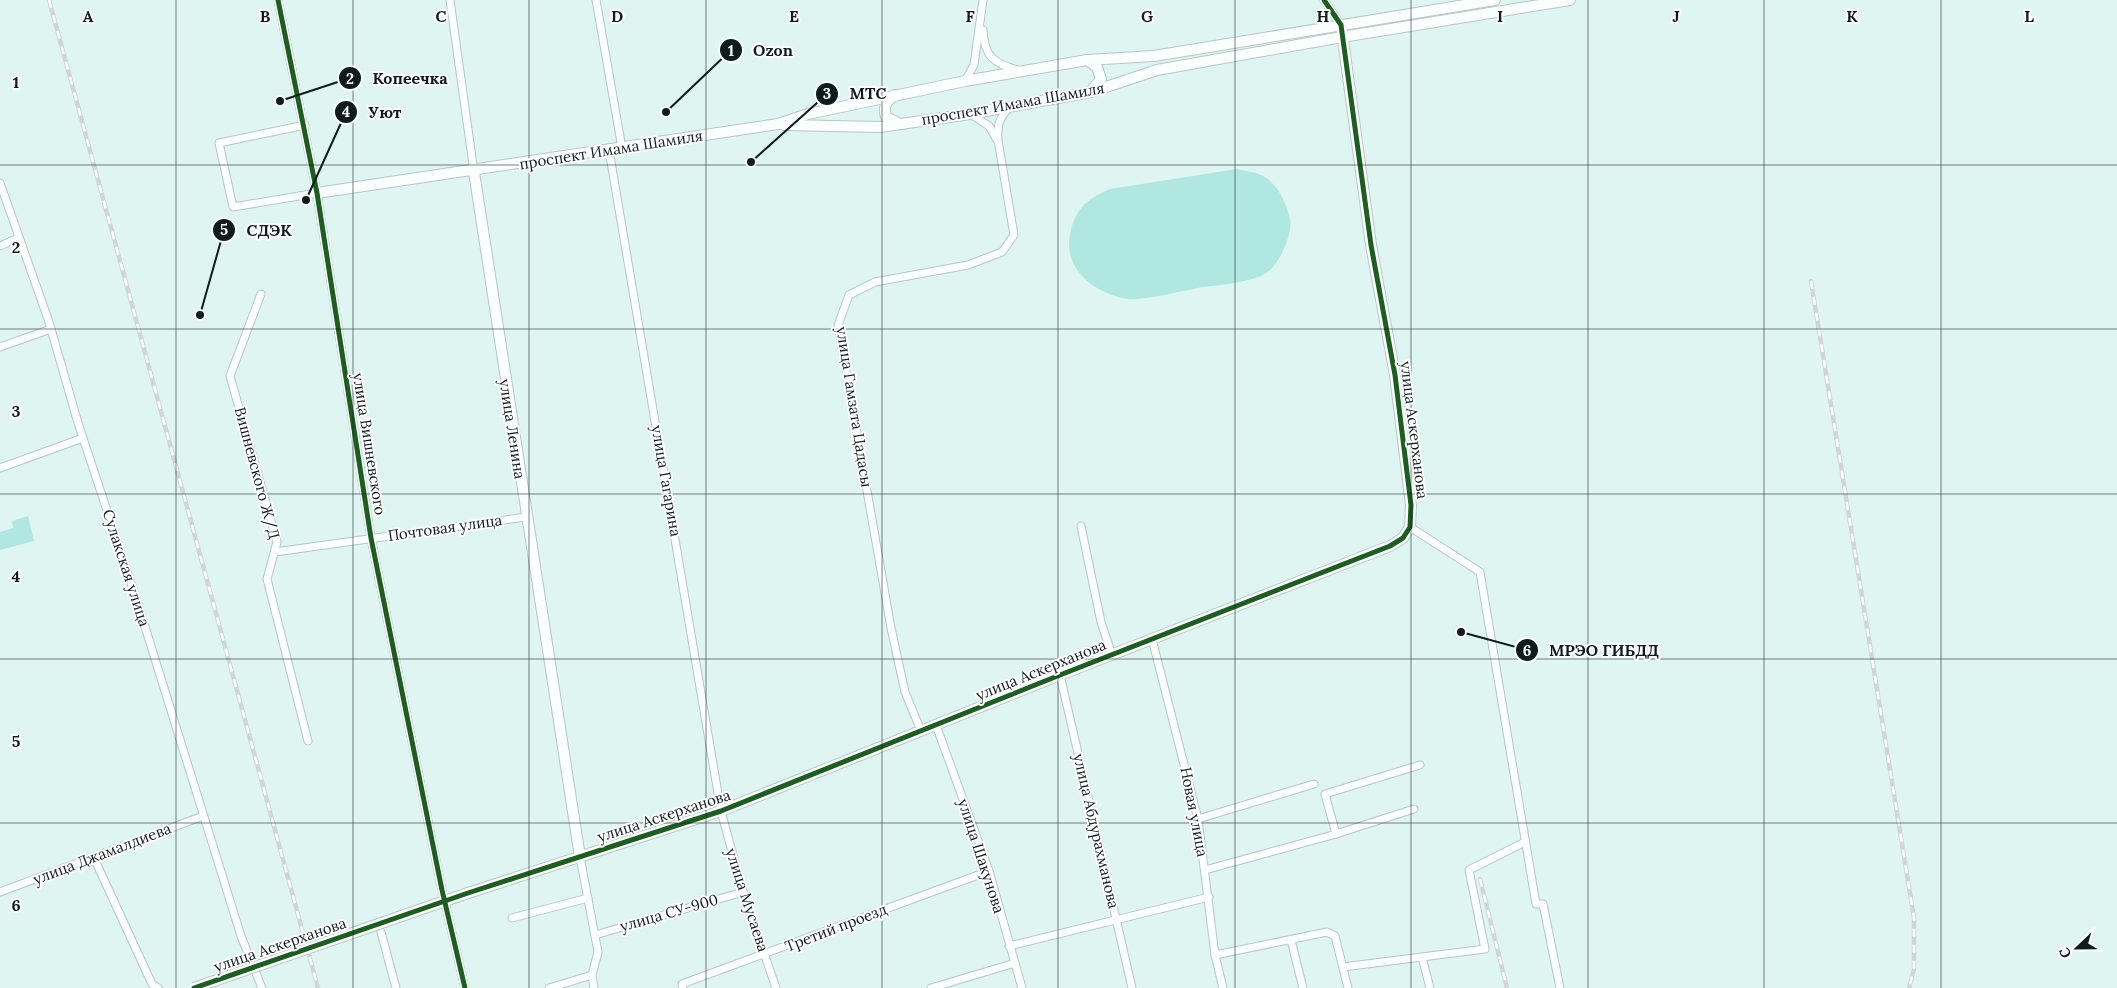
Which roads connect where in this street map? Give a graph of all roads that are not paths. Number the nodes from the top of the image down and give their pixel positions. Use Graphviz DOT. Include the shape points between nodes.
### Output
graph roads {
  1 [pos="278,0"];
  2 [pos="450,0"];
  3 [pos="596,0"];
  4 [pos="984,0"];
  5 [pos="1324,0"];
  6 [pos="1495,0"];
  7 [pos="1570,0"];
  8 [pos="982,12"];
  9 [pos="1341,25"];
  10 [pos="1342,37"];
  11 [pos="1087,60"];
  12 [pos="1023,71"];
  13 [pos="965,80"];
  14 [pos="1091,92"];
  15 [pos="898,93"];
  16 [pos="1010,107"];
  17 [pos="970,114"];
  18 [pos="778,124"];
  19 [pos="900,124"];
  20 [pos="305,125"];
  21 [pos="998,140"];
  22 [pos="622,148"];
  23 [pos="609,150"];
  24 [pos="474,172"];
  25 [pos="0,183"];
  26 [pos="317,194"];
  27 [pos="18,238"];
  28 [pos="0,246"];
  29 [pos="260,294"];
  30 [pos="51,329"];
  31 [pos="0,347"];
  32 [pos="83,438"];
  33 [pos="0,468"];
  34 [pos="526,517"];
  35 [pos="1081,526"];
  36 [pos="1410,527"];
  37 [pos="371,538"];
  38 [pos="275,552"];
  39 [pos="1152,639"];
  40 [pos="1112,655"];
  41 [pos="1060,675"];
  42 [pos="936,725"];
  43 [pos="921,731"];
  44 [pos="308,741"];
  45 [pos="1420,765"];
  46 [pos="1314,784"];
  47 [pos="1414,808"];
  48 [pos="721,811"];
  49 [pos="203,816"];
  50 [pos="1198,819"];
  51 [pos="1336,834"];
  52 [pos="1525,842"];
  53 [pos="580,857"];
  54 [pos="94,858"];
  55 [pos="1205,870"];
  56 [pos="989,871"];
  57 [pos="0,892"];
  58 [pos="743,892"];
  59 [pos="1209,897"];
  60 [pos="588,898"];
  61 [pos="512,918"];
  62 [pos="1117,918"];
  63 [pos="381,932"];
  64 [pos="594,935"];
  65 [pos="1291,940"];
  66 [pos="1009,946"];
  67 [pos="764,955"];
  68 [pos="1215,955"];
  69 [pos="1422,957"];
  70 [pos="1014,963"];
  71 [pos="1343,967"];
  72 [pos="592,975"];
  73 [pos="682,986"];
  74 [pos="158,988"];
  75 [pos="194,988"];
  76 [pos="262,988"];
  77 [pos="396,988"];
  78 [pos="465,988"];
  79 [pos="549,988"];
  80 [pos="594,988"];
  81 [pos="776,988"];
  82 [pos="931,988"];
  83 [pos="1022,988"];
  84 [pos="1132,988"];
  85 [pos="1223,988"];
  86 [pos="1303,988"];
  87 [pos="1348,988"];
  88 [pos="1430,988"];
  89 [pos="1560,988"];
  1 -- 20 [label="street, улица Вишневского"];
  2 -- 24 [label="street, улица Ленина"];
  3 -- 22 [label="street"];
  4 -- 8 [label="street"];
  5 -- 9 [label="street"];
  6 -- 9 [label="street, проспект Имама Шамиля"];
  7 -- 10 [label="street, проспект Имама Шамиля"];
  8 -- 12 [label="street" via="987,51 1000,65"];
  8 -- 13 [label="street" via="974,66"];
  9 -- 10 [label="street, улица Аскерханова"];
  9 -- 11 [label="street, проспект Имама Шамиля" via="1154,56"];
  10 -- 14 [label="street, проспект Имама Шамиля" via="1157,70"];
  10 -- 36 [label="street, улица Аскерханова" via="1371,245 1395,376 1412,505"];
  11 -- 12 [label="street, проспект Имама Шамиля"];
  11 -- 14 [label="street" via="1097,67 1101,79"];
  12 -- 13 [label="street, проспект Имама Шамиля"];
  13 -- 15 [label="street, проспект Имама Шамиля"];
  14 -- 16 [label="street, проспект Имама Шамиля"];
  15 -- 18 [label="street, проспект Имама Шамиля"];
  15 -- 19 [label="street" via="889,99 884,111 886,117"];
  16 -- 17 [label="street, проспект Имама Шамиля"];
  16 -- 21 [label="street" via="997,125"];
  17 -- 19 [label="street, проспект Имама Шамиля"];
  17 -- 21 [label="street" via="989,126"];
  18 -- 19 [label="street, проспект Имама Шамиля" via="880,127"];
  18 -- 22 [label="street, проспект Имама Шамиля"];
  20 -- 26 [label="street, улица Вишневского"];
  20 -- 26 [label="street" via="219,144 233,207"];
  21 -- 43 [label="street, улица Гамзата Цадасы" via="1014,235 1002,252 968,265 875,282 849,295 838,325 891,628 905,692"];
  22 -- 23 [label="street, проспект Имама Шамиля"];
  23 -- 24 [label="street, проспект Имама Шамиля"];
  23 -- 48 [label="street, улица Гагарина"];
  24 -- 26 [label="street, проспект Имама Шамиля"];
  24 -- 34 [label="street, улица Ленина"];
  25 -- 27 [label="street, Сулакская улица"];
  26 -- 37 [label="street, улица Вишневского"];
  27 -- 28 [label="street"];
  27 -- 30 [label="street, Сулакская улица"];
  29 -- 38 [label="street, Вишневского Ж/Д" via="230,376 277,542"];
  30 -- 31 [label="street"];
  30 -- 32 [label="street, Сулакская улица"];
  32 -- 33 [label="street"];
  32 -- 49 [label="street, Сулакская улица"];
  34 -- 37 [label="street, Почтовая улица"];
  34 -- 53 [label="street, улица Ленина"];
  35 -- 40 [label="street" via="1101,622"];
  36 -- 39 [label="street, улица Аскерханова" via="1403,538 1390,546"];
  36 -- 52 [label="street" via="1480,572"];
  37 -- 38 [label="street, Почтовая улица"];
  37 -- 78 [label="street, улица Вишневского"];
  38 -- 44 [label="street, Вишневского Ж/Д" via="267,579"];
  39 -- 40 [label="street, улица Аскерханова"];
  39 -- 50 [label="street, Новая улица"];
  40 -- 41 [label="street, улица Аскерханова"];
  41 -- 42 [label="street, улица Аскерханова"];
  41 -- 62 [label="street, улица Абдурахманова"];
  42 -- 43 [label="street, улица Аскерханова"];
  42 -- 56 [label="street, улица Шакунова"];
  43 -- 48 [label="street, улица Аскерханова"];
  45 -- 51 [label="street" via="1325,794"];
  46 -- 50 [label="street"];
  47 -- 51 [label="street"];
  48 -- 53 [label="street, улица Аскерханова"];
  48 -- 58 [label="street, улица Мусаева"];
  49 -- 54 [label="street, улица Джамалдиева"];
  49 -- 76 [label="street, Сулакская улица" via="247,954"];
  50 -- 55 [label="street, Новая улица"];
  51 -- 55 [label="street"];
  52 -- 69 [label="street" via="1469,870 1485,949"];
  52 -- 89 [label="street" via="1536,904 1543,904"];
  53 -- 60 [label="street"];
  53 -- 75 [label="street, улица Аскерханова, bridge" via="468,892"];
  54 -- 57 [label="street, улица Джамалдиева"];
  54 -- 74 [label="street" via="152,984"];
  55 -- 59 [label="street, Новая улица"];
  56 -- 66 [label="street, улица Шакунова"];
  56 -- 67 [label="street, Третий проезд"];
  58 -- 64 [label="street, улица СУ-900"];
  58 -- 67 [label="street, улица Мусаева"];
  59 -- 62 [label="street"];
  59 -- 68 [label="street, Новая улица"];
  60 -- 61 [label="street"];
  60 -- 64 [label="street"];
  62 -- 66 [label="street"];
  62 -- 84 [label="street, улица Абдурахманова"];
  63 -- 77 [label="street"];
  64 -- 72 [label="street" via="598,952"];
  65 -- 68 [label="street"];
  65 -- 71 [label="street" via="1318,932 1331,933 1335,936"];
  65 -- 86 [label="street"];
  66 -- 70 [label="street, улица Шакунова"];
  67 -- 73 [label="street, Третий проезд"];
  67 -- 81 [label="street, улица Мусаева"];
  68 -- 85 [label="street, Новая улица"];
  69 -- 71 [label="street"];
  69 -- 88 [label="street"];
  70 -- 82 [label="street"];
  70 -- 83 [label="street, улица Шакунова"];
  71 -- 87 [label="street"];
  72 -- 79 [label="street"];
  72 -- 80 [label="street"];
}
